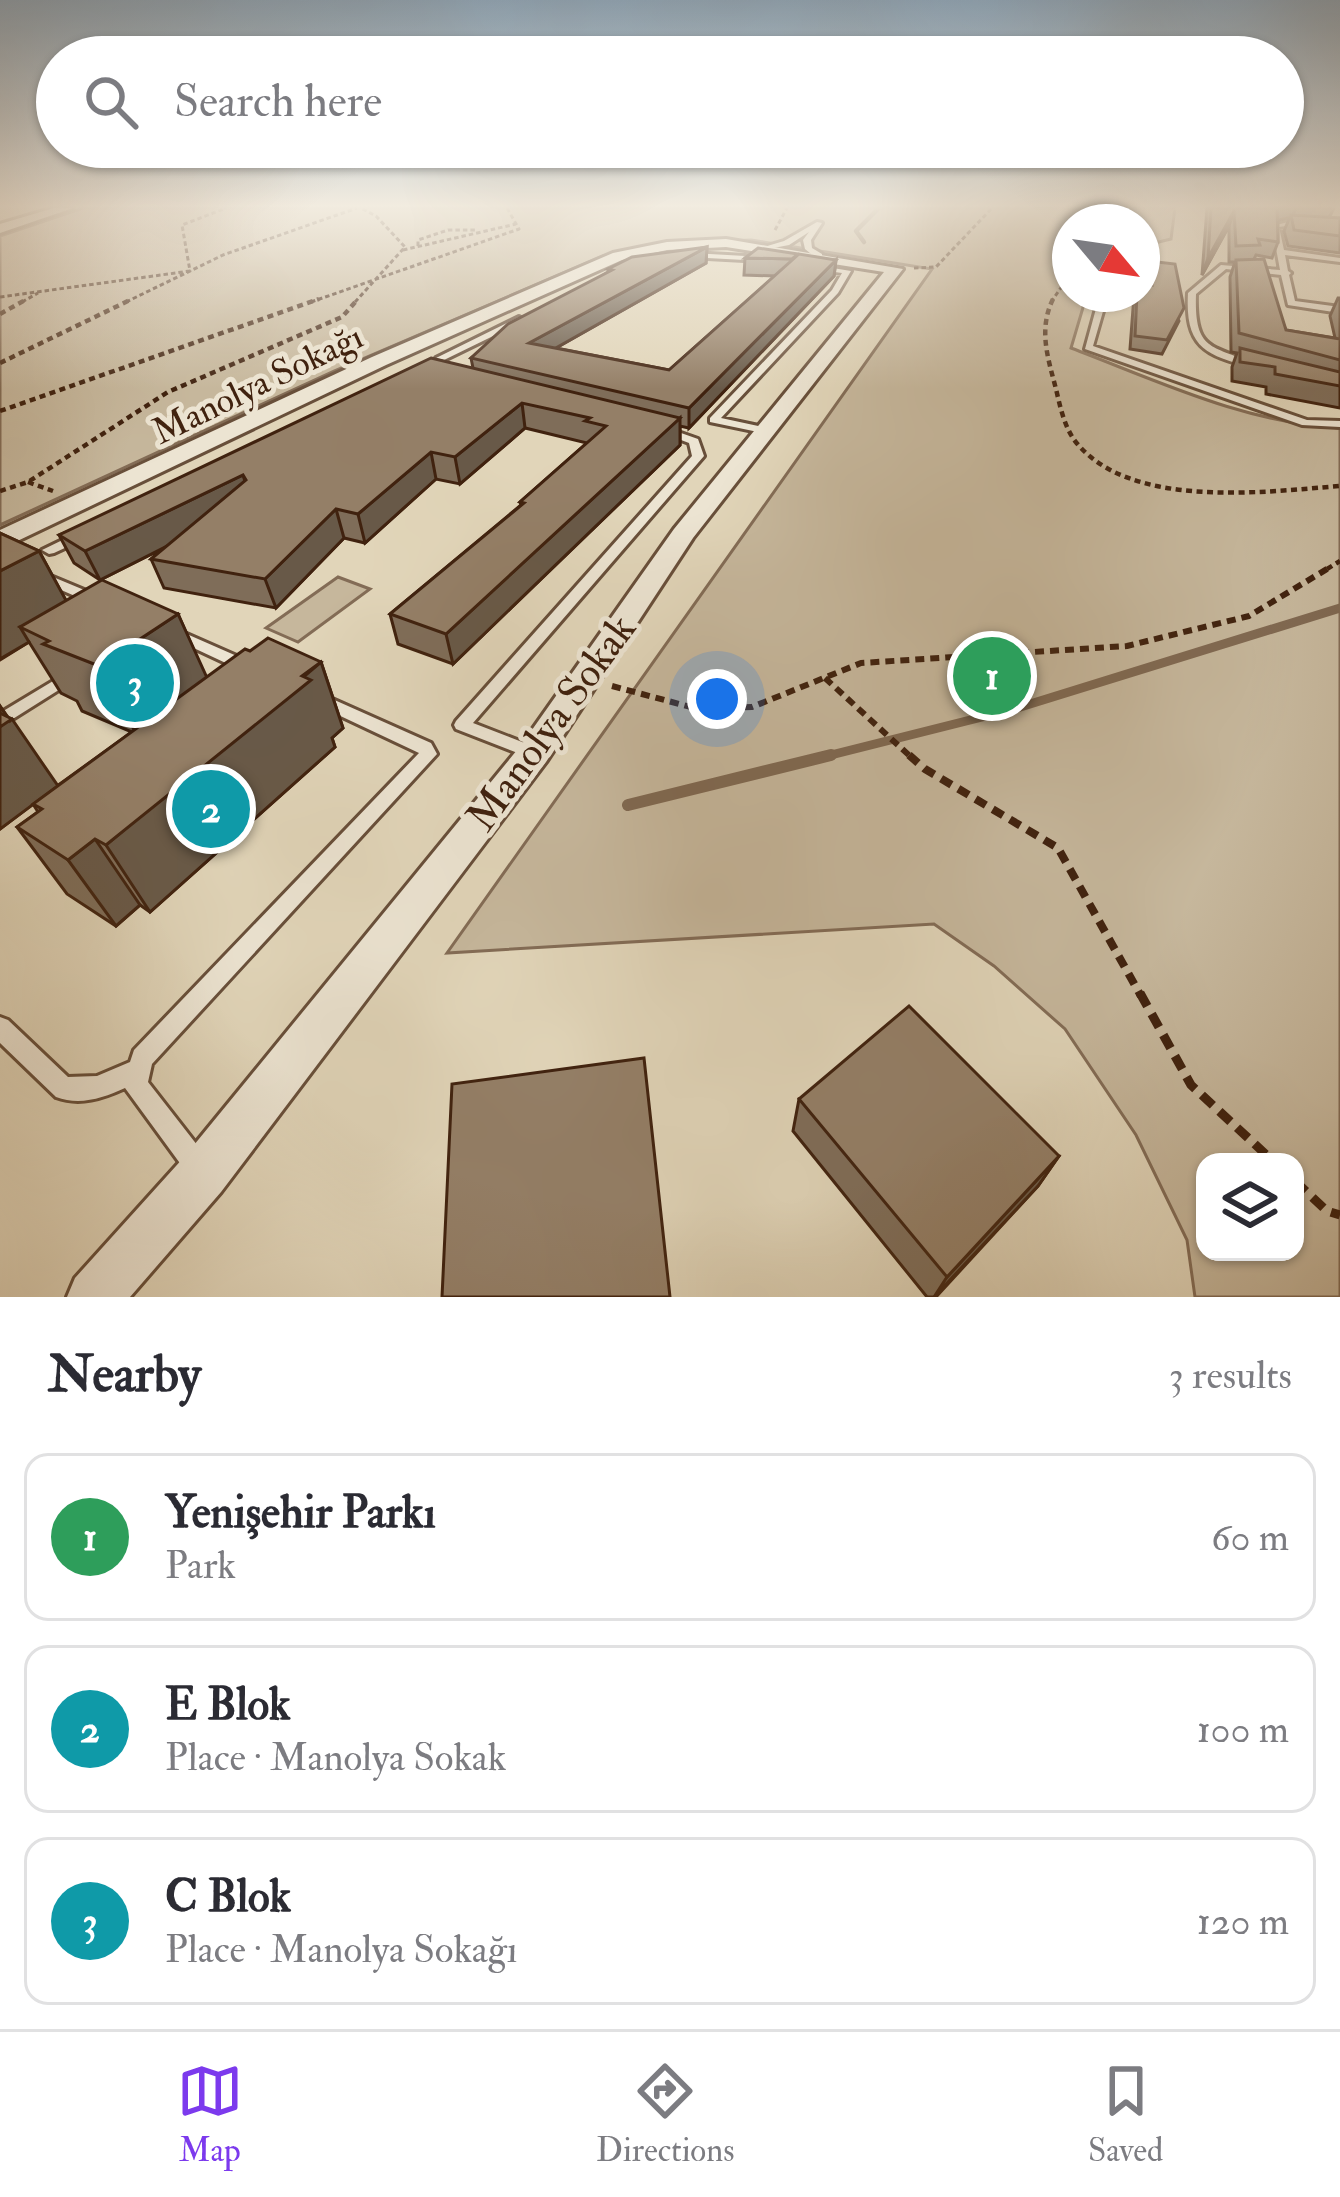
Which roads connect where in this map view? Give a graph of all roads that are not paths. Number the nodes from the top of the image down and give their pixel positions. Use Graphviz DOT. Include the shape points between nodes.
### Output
graph roads {
  1 [pos="895,268"];
  2 [pos="581,269"];
  3 [pos="830,269"];
  4 [pos="1223,269"];
  5 [pos="1244,269"];
  6 [pos="1286,269"];
  7 [pos="1287,272"];
  8 [pos="540,310"];
  9 [pos="1340,310"];
  10 [pos="1099,312"];
  11 [pos="441,358"];
  12 [pos="1259,366"];
  13 [pos="1340,424"];
  14 [pos="640,425"];
  15 [pos="768,430"];
  16 [pos="92,529"];
  17 [pos="0,540"];
  18 [pos="49,550"];
  19 [pos="25,574"];
  20 [pos="113,607"];
  21 [pos="152,623"];
  22 [pos="76,672"];
  23 [pos="273,678"];
  24 [pos="314,697"];
  25 [pos="0,721"];
  26 [pos="534,753"];
  27 [pos="0,1028"];
  28 [pos="136,1071"];
  29 [pos="203,1174"];
  30 [pos="94,1297"];
  31 [pos="121,1297"];
  1 -- 15 [label="street, Manolya Sokak"];
  2 -- 17 [label="street, Manolya Sokağı"];
  3 -- 15 [label="lane" via="847,271 835,291 714,420"];
  4 -- 12 [label="lane" via="1192,293 1193,329 1206,349"];
  5 -- 7 [label="lane"];
  6 -- 7 [label="lane"];
  7 -- 9 [label="lane" via="1291,303"];
  8 -- 11 [label="lane"];
  10 -- 13 [label="lane" via="1088,347 1306,423"];
  14 -- 26 [label="lane" via="685,435 698,456 462,725"];
  15 -- 26 [label="street, Manolya Sokak" via="683,534"];
  16 -- 18 [label="lane"];
  19 -- 20 [label="lane"];
  21 -- 23 [label="lane"];
  22 -- 25 [label="lane"];
  24 -- 28 [label="lane" via="428,754"];
  26 -- 29 [label="street, Manolya Sokak"];
  27 -- 28 [label="lane" via="64,1089 98,1088"];
  28 -- 29 [label="lane" via="136,1085"];
  29 -- 30 [label="street, Manolya Sokak"];
  29 -- 31 [label="street, Manolya Sokak"];
}
